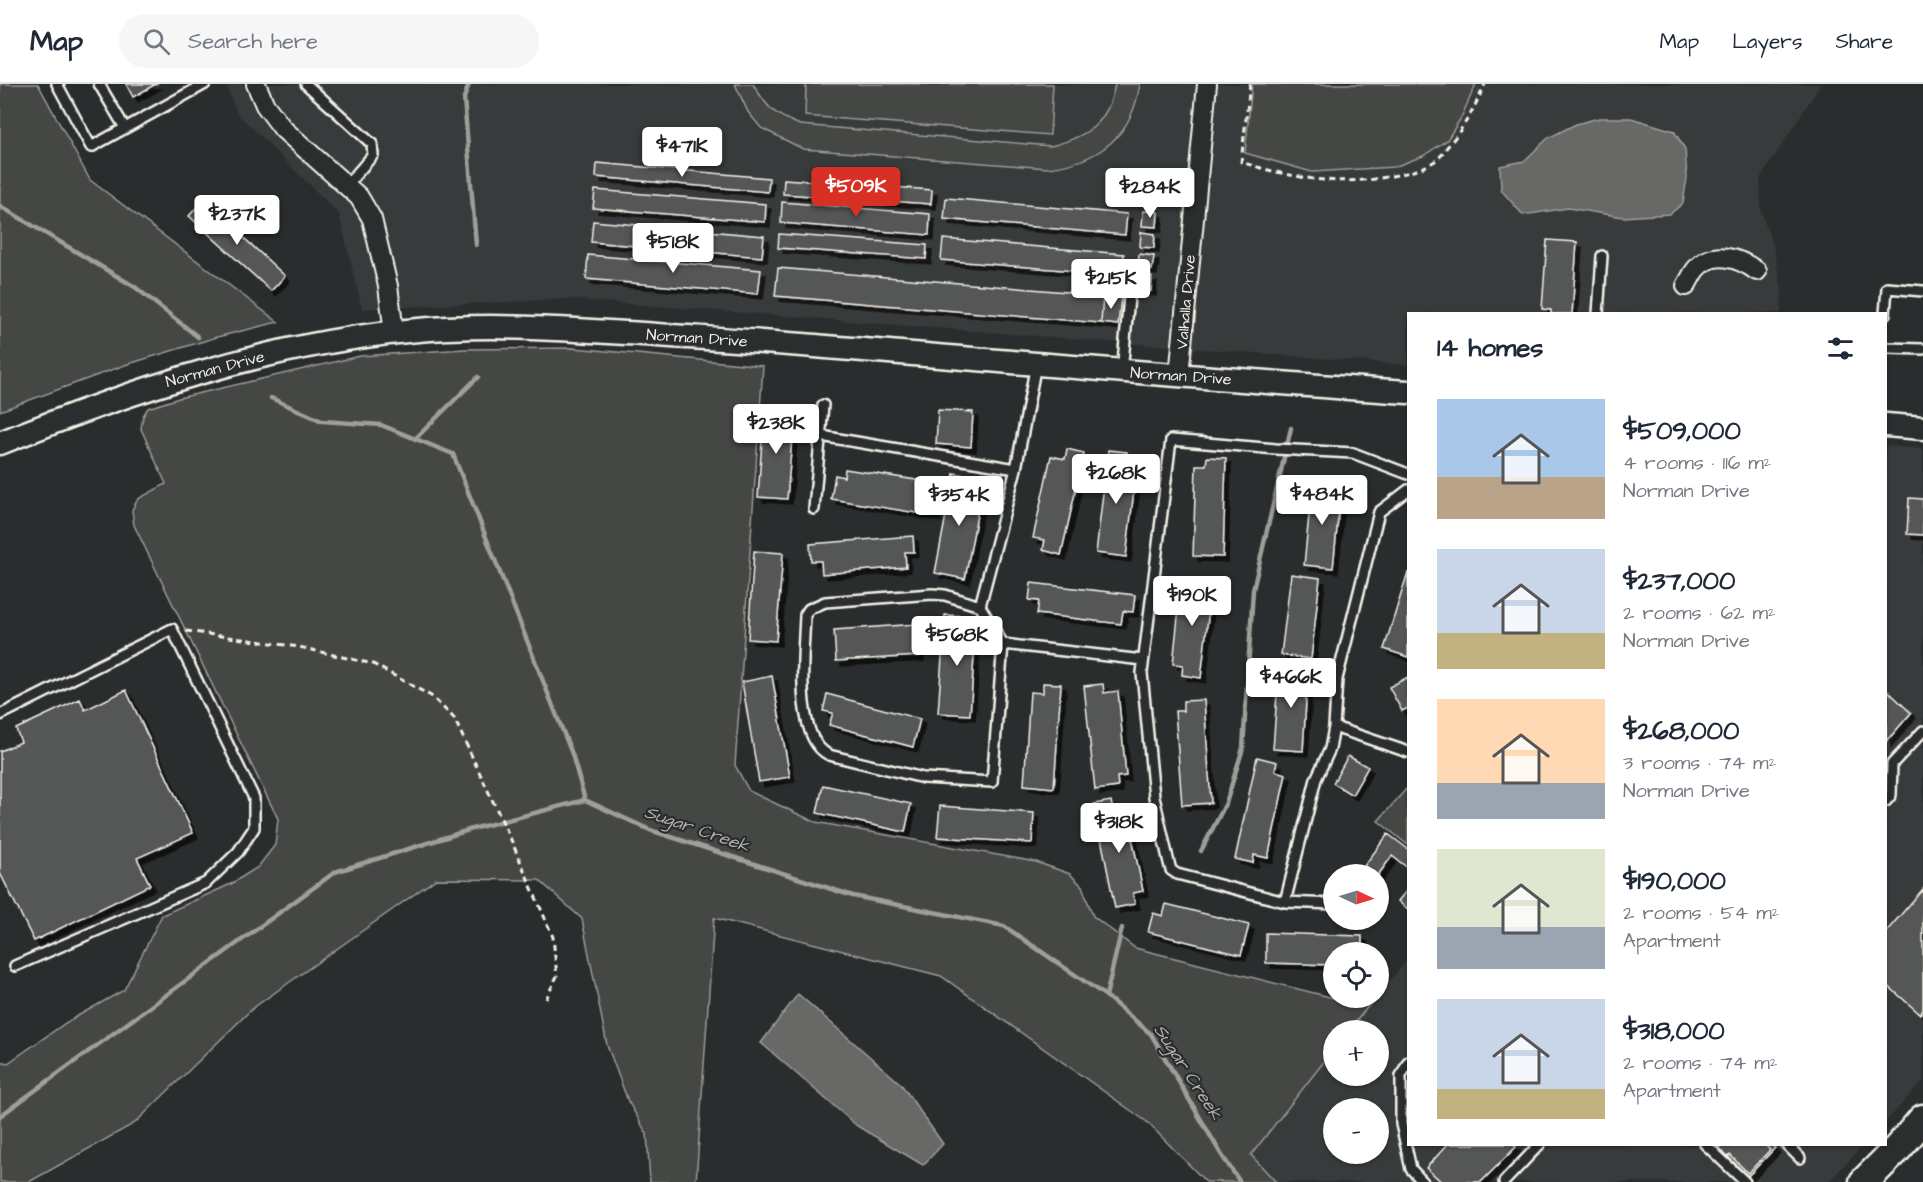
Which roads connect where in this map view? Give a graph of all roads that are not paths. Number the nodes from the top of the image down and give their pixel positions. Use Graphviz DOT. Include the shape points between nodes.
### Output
graph roads {
  1 [pos="57,84"];
  2 [pos="99,84"];
  3 [pos="205,84"];
  4 [pos="256,84"];
  5 [pos="306,84"];
  6 [pos="1207,84"];
  7 [pos="125,128"];
  8 [pos="346,186"];
  9 [pos="1602,256"];
  10 [pos="1757,271"];
  11 [pos="1686,286"];
  12 [pos="1923,291"];
  13 [pos="1129,297"];
  14 [pos="1598,312"];
  15 [pos="1885,312"];
  16 [pos="394,333"];
  17 [pos="1887,348"];
  18 [pos="1923,349"];
  19 [pos="1036,364"];
  20 [pos="1122,372"];
  21 [pos="1179,376"];
  22 [pos="1407,392"];
  23 [pos="823,405"];
  24 [pos="1923,421"];
  25 [pos="1887,425"];
  26 [pos="1923,428"];
  27 [pos="820,436"];
  28 [pos="0,443"];
  29 [pos="1016,469"];
  30 [pos="1407,474"];
  31 [pos="1407,491"];
  32 [pos="814,509"];
  33 [pos="980,606"];
  34 [pos="1003,644"];
  35 [pos="1143,660"];
  36 [pos="0,714"];
  37 [pos="1334,727"];
  38 [pos="1923,731"];
  39 [pos="1407,752"];
  40 [pos="1887,800"];
  41 [pos="1286,902"];
  42 [pos="1323,904"];
  43 [pos="15,966"];
  44 [pos="1407,1064"];
  45 [pos="1923,1119"];
  46 [pos="1538,1146"];
  47 [pos="1707,1146"];
  48 [pos="1788,1146"];
  49 [pos="1800,1158"];
  50 [pos="1423,1182"];
  51 [pos="1504,1182"];
  52 [pos="1745,1182"];
  53 [pos="1864,1182"];
  1 -- 7 [label="lane" via="91,147"];
  2 -- 7 [label="lane"];
  3 -- 7 [label="lane"];
  4 -- 8 [label="street" via="265,105 283,129"];
  5 -- 8 [label="lane" via="372,144 373,155"];
  6 -- 21 [label="street, Valhalla Drive"];
  8 -- 16 [label="street" via="359,197 372,219 388,286"];
  9 -- 14 [label="lane"];
  10 -- 11 [label="street" via="1739,260 1717,257 1696,269"];
  12 -- 15 [label="lane" via="1887,288"];
  13 -- 20 [label="lane"];
  16 -- 19 [label="street, Norman Drive" via="550,327"];
  16 -- 28 [label="street, Norman Drive" via="289,349 224,365 118,398"];
  17 -- 18 [label="lane"];
  19 -- 20 [label="street, Norman Drive"];
  19 -- 29 [label="lane"];
  20 -- 21 [label="street, Norman Drive"];
  21 -- 22 [label="street, Norman Drive"];
  23 -- 27 [label="lane"];
  24 -- 26 [label="lane"];
  25 -- 26 [label="street"];
  27 -- 29 [label="lane"];
  27 -- 32 [label="lane"];
  29 -- 33 [label="lane"];
  30 -- 35 [label="lane" via="1353,453 1171,440"];
  31 -- 37 [label="lane" via="1379,512 1337,679"];
  33 -- 34 [label="lane"];
  33 -- 34 [label="lane" via="932,594 825,602 809,609 802,696 817,747 829,755 924,778 992,782"];
  34 -- 35 [label="lane"];
  35 -- 41 [label="lane" via="1154,797 1172,870"];
  36 -- 43 [label="lane" via="172,629 254,798 254,828 238,852 206,883"];
  37 -- 39 [label="lane"];
  37 -- 41 [label="lane" via="1330,749 1316,779"];
  38 -- 40 [label="lane" via="1892,764 1891,795"];
  41 -- 42 [label="lane"];
  44 -- 50 [label="lane" via="1401,1076 1401,1124 1411,1169"];
  45 -- 53 [label="main road"];
  46 -- 51 [label="lane"];
  47 -- 52 [label="lane"];
  48 -- 49 [label="lane"];
}
